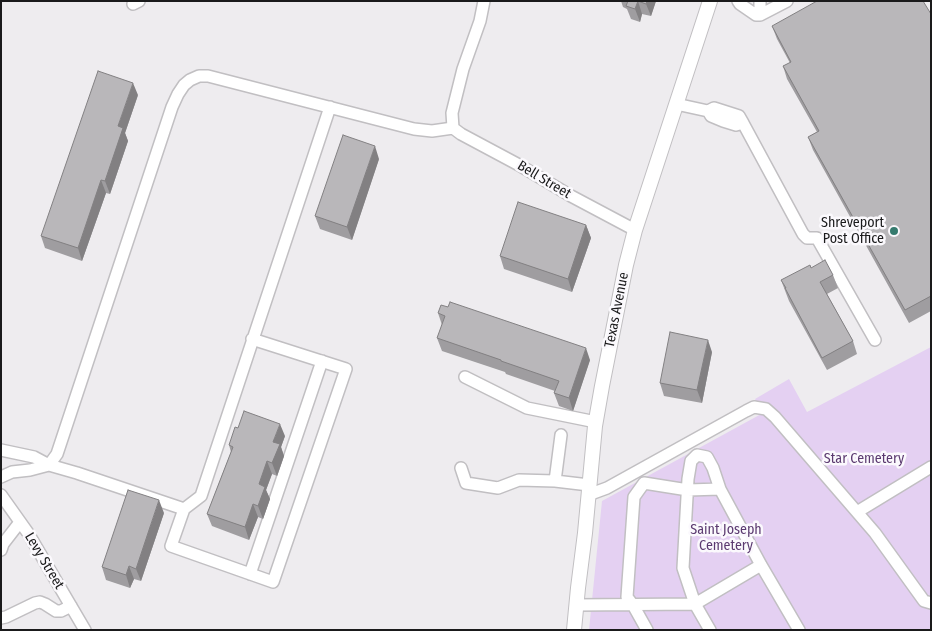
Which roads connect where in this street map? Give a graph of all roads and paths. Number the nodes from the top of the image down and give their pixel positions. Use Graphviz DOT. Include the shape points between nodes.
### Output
graph roads {
  1 [pos="484,1"];
  2 [pos="710,1"];
  3 [pos="738,1"];
  4 [pos="760,1"];
  5 [pos="787,1"];
  6 [pos="760,16"];
  7 [pos="676,104"];
  8 [pos="330,107"];
  9 [pos="454,128"];
  10 [pos="635,230"];
  11 [pos="252,339"];
  12 [pos="875,340"];
  13 [pos="322,361"];
  14 [pos="464,377"];
  15 [pos="596,422"];
  16 [pos="561,435"];
  17 [pos="1,450"];
  18 [pos="48,465"];
  19 [pos="931,467"];
  20 [pos="461,468"];
  21 [pos="1,477"];
  22 [pos="555,482"];
  23 [pos="720,489"];
  24 [pos="589,490"];
  25 [pos="688,490"];
  26 [pos="1,494"];
  27 [pos="184,508"];
  28 [pos="857,512"];
  29 [pos="20,522"];
  30 [pos="1,550"];
  31 [pos="761,565"];
  32 [pos="250,574"];
  33 [pos="931,603"];
  34 [pos="695,604"];
  35 [pos="576,605"];
  36 [pos="633,605"];
  37 [pos="71,606"];
  38 [pos="1,618"];
  39 [pos="85,630"];
  40 [pos="574,630"];
  41 [pos="647,630"];
  42 [pos="710,630"];
  43 [pos="799,630"];
  1 -- 9 [label="street" via="452,113"];
  2 -- 7 [label="main road, Texas Avenue"];
  3 -- 6 [label="street"];
  4 -- 6 [label="street"];
  5 -- 6 [label="street"];
  7 -- 10 [label="main road, Texas Avenue"];
  7 -- 12 [label="street" via="708,111 711,116 736,125 744,124 803,234 807,238 817,238"];
  8 -- 9 [label="street" via="414,129"];
  8 -- 11 [label="street"];
  8 -- 18 [label="street" via="208,76 199,76 184,85 172,107 56,454"];
  9 -- 10 [label="street, Bell Street"];
  10 -- 15 [label="main road, Texas Avenue"];
  11 -- 13 [label="street"];
  11 -- 27 [label="street" via="201,496"];
  13 -- 32 [label="street"];
  13 -- 32 [label="street" via="346,369 273,582"];
  14 -- 15 [label="street" via="527,408"];
  15 -- 24 [label="main road, Texas Avenue"];
  16 -- 22 [label="street"];
  17 -- 18 [label="street" via="34,457"];
  18 -- 21 [label="street"];
  18 -- 27 [label="street"];
  19 -- 28 [label="street"];
  20 -- 22 [label="street" via="466,483 498,488 519,480"];
  22 -- 24 [label="street"];
  23 -- 25 [label="street"];
  23 -- 25 [label="street" via="707,457 697,455 691,461"];
  23 -- 31 [label="street"];
  24 -- 28 [label="street" via="608,488 754,408 766,409 774,417"];
  24 -- 35 [label="main road, Texas Avenue"];
  25 -- 34 [label="street" via="683,568"];
  25 -- 36 [label="street" via="644,483 634,497 626,597"];
  26 -- 29 [label="street, Levy Street"];
  27 -- 32 [label="street" via="171,546"];
  28 -- 33 [label="street" via="924,601"];
  29 -- 30 [label="street"];
  29 -- 37 [label="street, Levy Street"];
  31 -- 34 [label="street"];
  31 -- 43 [label="street"];
  34 -- 36 [label="street"];
  34 -- 42 [label="street"];
  35 -- 36 [label="street"];
  35 -- 40 [label="main road, Texas Avenue"];
  36 -- 41 [label="street"];
  37 -- 38 [label="street" via="56,611 40,602"];
  37 -- 39 [label="street, Levy Street"];
}
